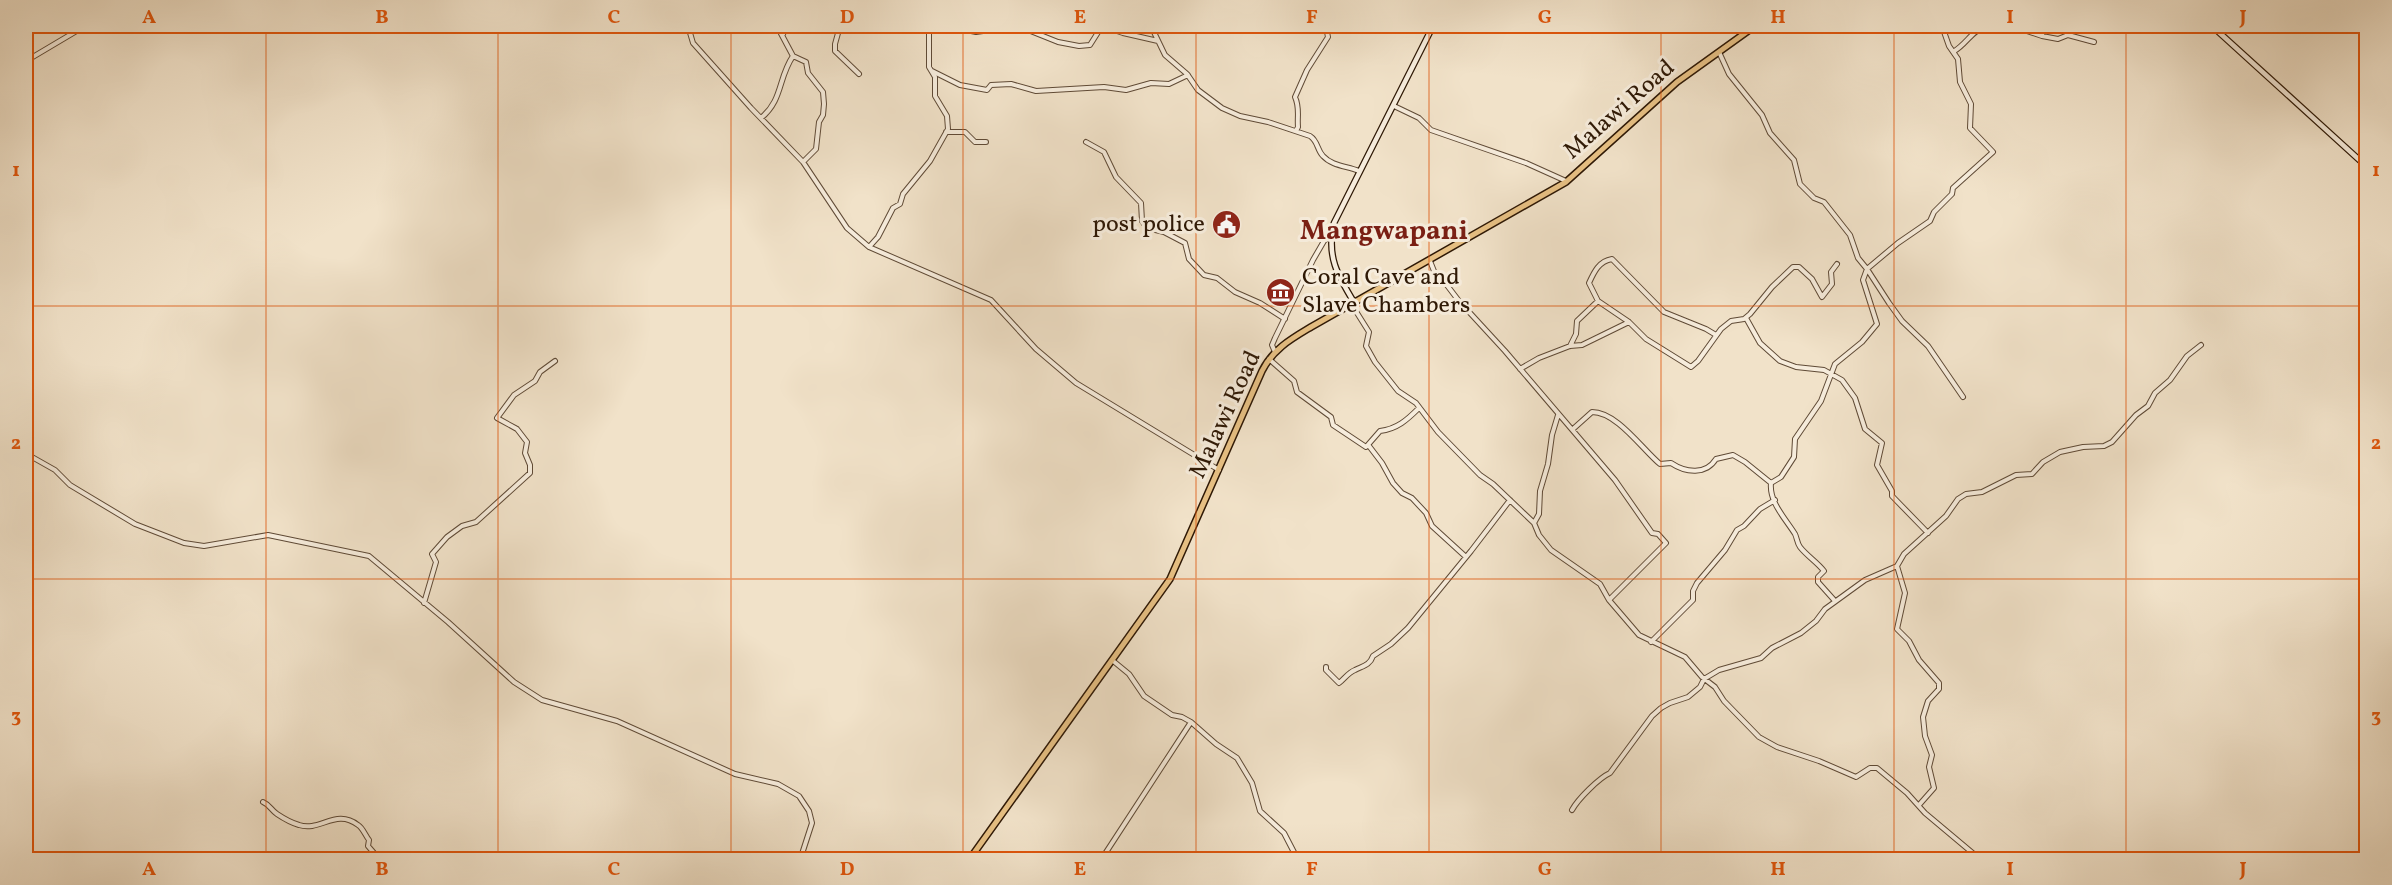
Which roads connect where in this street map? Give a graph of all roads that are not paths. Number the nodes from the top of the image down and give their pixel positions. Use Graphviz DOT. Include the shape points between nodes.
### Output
graph roads {
  1 [pos="85,26"];
  2 [pos="688,26"];
  3 [pos="777,26"];
  4 [pos="787,26"];
  5 [pos="840,26"];
  6 [pos="929,26"];
  7 [pos="948,26"];
  8 [pos="1151,26"];
  9 [pos="1330,26"];
  10 [pos="1433,26"];
  11 [pos="1755,26"];
  12 [pos="1942,26"];
  13 [pos="1986,26"];
  14 [pos="2012,26"];
  15 [pos="2043,26"];
  16 [pos="2212,26"];
  17 [pos="783,34"];
  18 [pos="2042,36"];
  19 [pos="1159,41"];
  20 [pos="2094,42"];
  21 [pos="1718,52"];
  22 [pos="1953,52"];
  23 [pos="26,54"];
  24 [pos="793,56"];
  25 [pos="32,57"];
  26 [pos="26,61"];
  27 [pos="932,71"];
  28 [pos="859,74"];
  29 [pos="1188,75"];
  30 [pos="1394,106"];
  31 [pos="761,118"];
  32 [pos="1296,131"];
  33 [pos="946,132"];
  34 [pos="986,142"];
  35 [pos="1086,142"];
  36 [pos="803,162"];
  37 [pos="2367,166"];
  38 [pos="1359,171"];
  39 [pos="1566,182"];
  40 [pos="1331,235"];
  41 [pos="869,247"];
  42 [pos="1430,261"];
  43 [pos="1837,264"];
  44 [pos="1867,269"];
  45 [pos="1598,301"];
  46 [pos="1354,304"];
  47 [pos="1746,318"];
  48 [pos="1286,319"];
  49 [pos="1629,322"];
  50 [pos="1716,335"];
  51 [pos="2200,345"];
  52 [pos="1570,346"];
  53 [pos="1275,352"];
  54 [pos="1269,359"];
  55 [pos="555,361"];
  56 [pos="1520,369"];
  57 [pos="1830,373"];
  58 [pos="1963,398"];
  59 [pos="1419,408"];
  60 [pos="1558,415"];
  61 [pos="1573,429"];
  62 [pos="1369,446"];
  63 [pos="26,456"];
  64 [pos="1220,470"];
  65 [pos="1771,483"];
  66 [pos="1510,500"];
  67 [pos="1775,500"];
  68 [pos="1534,523"];
  69 [pos="1928,533"];
  70 [pos="1466,557"];
  71 [pos="1897,567"];
  72 [pos="1609,600"];
  73 [pos="1836,601"];
  74 [pos="424,603"];
  75 [pos="1651,642"];
  76 [pos="1112,660"];
  77 [pos="1326,668"];
  78 [pos="1704,679"];
  79 [pos="1191,722"];
  80 [pos="263,802"];
  81 [pos="1919,805"];
  82 [pos="1572,810"];
  83 [pos="380,860"];
  84 [pos="800,860"];
  85 [pos="969,860"];
  86 [pos="1101,860"];
  87 [pos="1298,860"];
  88 [pos="1981,860"];
  1 -- 25 [label="street"];
  2 -- 31 [label="street" via="693,43"];
  3 -- 17 [label="street"];
  4 -- 17 [label="street"];
  5 -- 28 [label="street" via="835,51"];
  6 -- 27 [label="street"];
  7 -- 19 [label="street" via="976,32 1018,26 1079,46 1090,45 1102,26"];
  8 -- 19 [label="street"];
  9 -- 32 [label="street" via="1328,37 1295,97 1299,107"];
  10 -- 30 [label="street"];
  11 -- 21 [label="main road, Malawi Road"];
  12 -- 22 [label="street"];
  13 -- 22 [label="street" via="1977,29 1966,44"];
  14 -- 18 [label="street"];
  15 -- 18 [label="street"];
  16 -- 37 [label="street"];
  17 -- 24 [label="street"];
  18 -- 20 [label="street" via="2058,39 2068,35"];
  19 -- 29 [label="street" via="1165,55"];
  21 -- 39 [label="main road, Malawi Road" via="1677,82"];
  21 -- 44 [label="street" via="1770,133 1794,160 1800,184 1824,202 1850,236"];
  22 -- 44 [label="street" via="1958,59 1960,82 1971,104 1970,129 1993,152 1953,188 1930,220"];
  23 -- 25 [label="street"];
  24 -- 31 [label="street" via="778,97"];
  24 -- 36 [label="street" via="806,62 808,73 823,92 816,149"];
  25 -- 26 [label="street"];
  27 -- 29 [label="street" via="960,85 987,90 991,84 1011,84 1036,91 1104,87 1126,90 1151,83 1169,84"];
  27 -- 33 [label="street" via="935,96 947,116"];
  29 -- 32 [label="street" via="1199,91 1232,113"];
  30 -- 38 [label="street"];
  30 -- 39 [label="street" via="1419,118 1431,130 1526,163"];
  31 -- 36 [label="street"];
  32 -- 38 [label="street" via="1313,138 1321,154 1332,163"];
  33 -- 34 [label="street" via="965,132 975,142"];
  33 -- 41 [label="street"];
  35 -- 48 [label="street" via="1104,152 1116,177 1141,203 1142,221 1147,228 1185,243 1189,258 1204,275 1217,278"];
  36 -- 41 [label="street" via="847,228"];
  38 -- 40 [label="street"];
  39 -- 42 [label="main road, Malawi Road"];
  40 -- 46 [label="street" via="1332,261"];
  40 -- 48 [label="street" via="1313,260"];
  41 -- 64 [label="street" via="990,300 1036,349 1076,383"];
  42 -- 46 [label="main road, Malawi Road"];
  42 -- 56 [label="street" via="1436,276"];
  43 -- 47 [label="street" via="1831,272 1832,284 1822,297 1806,272 1794,266"];
  44 -- 57 [label="street" via="1863,280 1877,324 1862,342 1840,358"];
  44 -- 58 [label="street"];
  45 -- 49 [label="street"];
  45 -- 50 [label="street" via="1589,283 1602,262 1612,259 1664,312"];
  45 -- 52 [label="street" via="1577,321"];
  46 -- 53 [label="main road, Malawi Road"];
  46 -- 59 [label="street" via="1369,332 1366,346 1375,362 1398,391"];
  47 -- 50 [label="street" via="1731,321"];
  47 -- 57 [label="street" via="1760,343 1780,361"];
  48 -- 53 [label="street" via="1272,345"];
  49 -- 50 [label="street" via="1646,339 1690,366 1698,362"];
  49 -- 52 [label="street" via="1582,345"];
  51 -- 69 [label="street" via="2112,442 2060,452 2032,474 2016,475 1982,492 1966,494"];
  52 -- 56 [label="street"];
  53 -- 54 [label="main road, Malawi Road"];
  54 -- 62 [label="street" via="1294,381 1297,392 1331,417 1333,425"];
  54 -- 64 [label="main road, Malawi Road"];
  55 -- 74 [label="street" via="540,372 536,381 514,395 497,417 517,429 527,442 525,453 530,473 476,522 447,537 432,554 436,562"];
  56 -- 60 [label="street"];
  57 -- 65 [label="street" via="1821,401 1795,439 1794,458 1781,477"];
  57 -- 69 [label="street" via="1847,384 1865,429 1882,443 1877,465 1892,496"];
  59 -- 62 [label="street" via="1401,425 1374,435"];
  59 -- 66 [label="street" via="1480,475"];
  60 -- 61 [label="street"];
  60 -- 68 [label="street"];
  61 -- 65 [label="street" via="1592,412 1600,412 1612,417 1660,465 1671,463 1698,472 1711,467 1716,459 1733,455"];
  61 -- 72 [label="street" via="1616,480 1652,532 1666,543"];
  62 -- 70 [label="street" via="1393,483"];
  63 -- 74 [label="street" via="55,470 70,485 125,519 184,543 204,546 268,535 353,552 369,556"];
  64 -- 76 [label="main road, Malawi Road" via="1170,579"];
  65 -- 67 [label="street"];
  66 -- 68 [label="street"];
  66 -- 70 [label="street"];
  67 -- 73 [label="street" via="1801,548 1824,571 1818,582"];
  67 -- 75 [label="street" via="1737,530 1697,583 1693,600"];
  68 -- 72 [label="street" via="1545,543 1600,584"];
  69 -- 71 [label="street" via="1904,554"];
  70 -- 77 [label="street" via="1408,628 1362,668 1353,670 1340,683"];
  71 -- 73 [label="street" via="1865,580"];
  71 -- 81 [label="street" via="1905,593 1898,629 1939,683 1923,717 1932,754 1929,767 1934,788"];
  72 -- 75 [label="street" via="1639,635"];
  73 -- 78 [label="street" via="1801,633 1761,658 1725,667"];
  74 -- 84 [label="street" via="514,682 542,700 616,721 729,771 778,784 799,796 812,823"];
  75 -- 78 [label="street" via="1685,657"];
  76 -- 79 [label="street" via="1129,674 1144,696 1172,715"];
  76 -- 85 [label="main road, Malawi Road"];
  78 -- 81 [label="street" via="1759,737 1849,776 1877,768"];
  78 -- 82 [label="street" via="1688,698 1670,703 1652,716 1610,773"];
  79 -- 86 [label="street"];
  79 -- 87 [label="street" via="1237,758 1252,783 1260,811 1284,833"];
  80 -- 83 [label="street" via="278,815 310,828 326,820 351,820 361,827 369,840 368,846"];
  81 -- 88 [label="street"];
}
